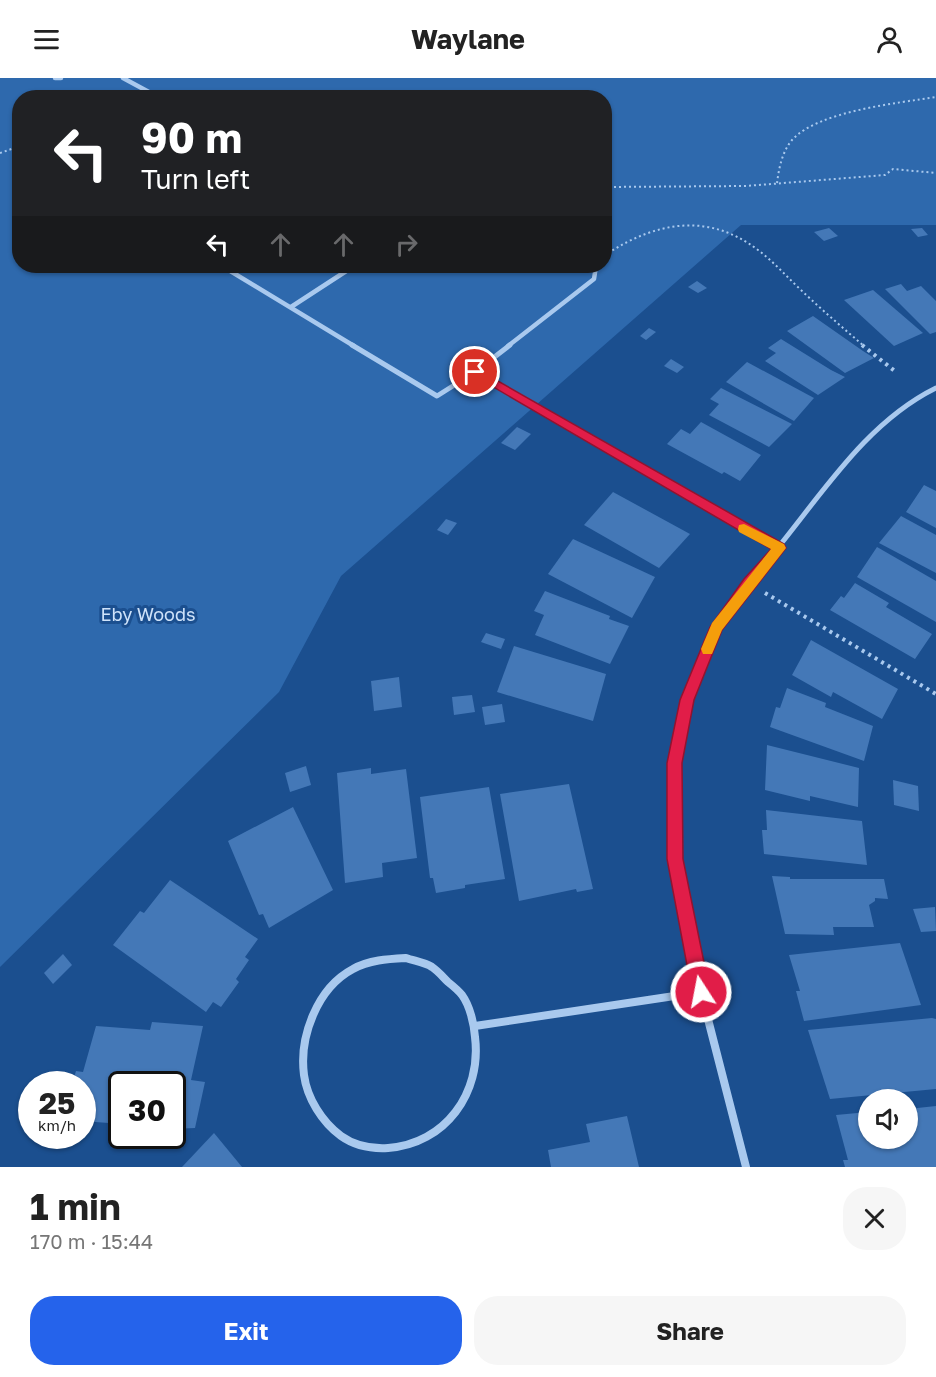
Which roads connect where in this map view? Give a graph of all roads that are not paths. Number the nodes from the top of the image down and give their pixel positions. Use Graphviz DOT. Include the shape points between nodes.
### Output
graph roads {
  1 [pos="55,78"];
  2 [pos="61,78"];
  3 [pos="123,78"];
  4 [pos="145,90"];
  5 [pos="234,273"];
  6 [pos="343,273"];
  7 [pos="595,273"];
  8 [pos="291,307"];
  9 [pos="475,372"];
  10 [pos="936,388"];
  11 [pos="779,548"];
  12 [pos="701,992"];
  13 [pos="475,1026"];
  14 [pos="746,1167"];
  1 -- 2 [label="street"];
  3 -- 4 [label="street"];
  5 -- 8 [label="street"];
  6 -- 8 [label="street"];
  7 -- 9 [label="street" via="594,279"];
  8 -- 9 [label="street" via="437,396"];
  9 -- 11 [label="street"];
  10 -- 11 [label="street" via="886,422 858,449"];
  11 -- 12 [label="street" via="717,627 687,700 674,763 675,859"];
  12 -- 13 [label="street"];
  12 -- 14 [label="street"];
  13 -- 13 [label="street" via="463,996 433,967 397,958 379,959 351,970 325,993 309,1022 303,1052 306,1086 318,1114 340,1137 364,1148 396,1151 430,1139 455,1116 469,1093 478,1060"];
}
